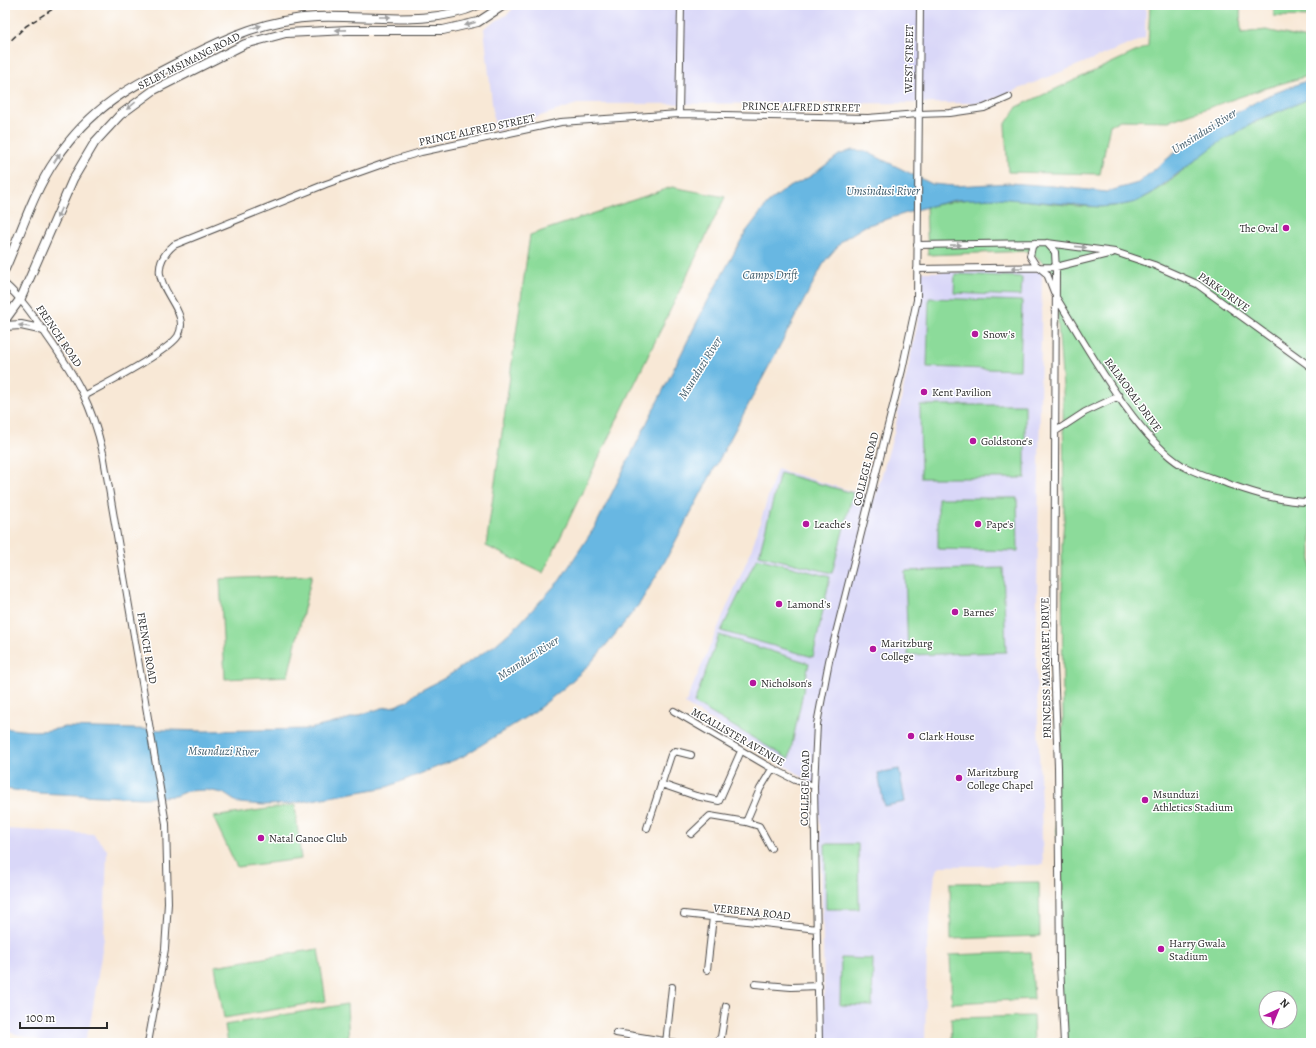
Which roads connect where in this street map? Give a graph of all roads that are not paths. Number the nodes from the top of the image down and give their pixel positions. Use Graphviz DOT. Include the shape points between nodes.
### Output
graph roads {
  1 [pos="478,5"];
  2 [pos="504,5"];
  3 [pos="681,5"];
  4 [pos="920,5"];
  5 [pos="1009,97"];
  6 [pos="680,114"];
  7 [pos="918,114"];
  8 [pos="1035,243"];
  9 [pos="1047,243"];
  10 [pos="917,245"];
  11 [pos="1115,252"];
  12 [pos="1056,267"];
  13 [pos="1040,268"];
  14 [pos="5,269"];
  15 [pos="917,269"];
  16 [pos="5,284"];
  17 [pos="1055,294"];
  18 [pos="21,298"];
  19 [pos="5,320"];
  20 [pos="5,326"];
  21 [pos="44,330"];
  22 [pos="1311,367"];
  23 [pos="85,396"];
  24 [pos="1119,396"];
  25 [pos="1056,431"];
  26 [pos="1311,502"];
  27 [pos="674,712"];
  28 [pos="741,751"];
  29 [pos="691,755"];
  30 [pos="772,769"];
  31 [pos="661,784"];
  32 [pos="814,786"];
  33 [pos="746,822"];
  34 [pos="647,828"];
  35 [pos="691,834"];
  36 [pos="771,848"];
  37 [pos="684,914"];
  38 [pos="712,917"];
  39 [pos="817,929"];
  40 [pos="707,970"];
  41 [pos="756,984"];
  42 [pos="819,986"];
  43 [pos="672,987"];
  44 [pos="726,1006"];
  45 [pos="616,1033"];
  46 [pos="666,1042"];
  47 [pos="148,1043"];
  48 [pos="676,1043"];
  49 [pos="716,1043"];
  50 [pos="820,1043"];
  51 [pos="1064,1043"];
  14 -- 1 [label="main road, SELBY MSIMANG ROAD, one-way" via="43,180 66,144 99,110 139,82 233,35 277,22 316,17 429,17"];
  2 -- 18 [label="main road, SELBY MSIMANG ROAD, one-way" via="478,22 443,30 314,30 273,36 245,44 154,90 134,103 106,128 83,161"];
  3 -- 6 [label="street"];
  4 -- 7 [label="street, WEST STREET"];
  5 -- 7 [label="street, PRINCE ALFRED STREET" via="967,112"];
  6 -- 7 [label="street, PRINCE ALFRED STREET" via="868,118"];
  6 -- 23 [label="street, PRINCE ALFRED STREET" via="561,122 421,152 326,184 178,242 159,264 166,290 180,319 178,336 163,350"];
  7 -- 10 [label="street, COLLEGE ROAD"];
  8 -- 9 [label="street, PARK DRIVE"];
  10 -- 8 [label="street, PARK DRIVE, one-way"];
  8 -- 13 [label="street" via="1030,256"];
  9 -- 11 [label="street, PARK DRIVE, one-way"];
  9 -- 12 [label="street" via="1055,252"];
  10 -- 15 [label="street, COLLEGE ROAD"];
  11 -- 12 [label="street"];
  11 -- 22 [label="street, PARK DRIVE" via="1154,265 1197,284"];
  12 -- 13 [label="street"];
  12 -- 17 [label="street, PRINCESS MARGARET DRIVE"];
  13 -- 15 [label="street, one-way"];
  13 -- 17 [label="street, PRINCESS MARGARET DRIVE" via="1047,274"];
  15 -- 32 [label="street, COLLEGE ROAD" via="917,300 902,370 855,552 824,686 817,724"];
  16 -- 18 [label="street, FRENCH ROAD"];
  17 -- 24 [label="street, BALMORAL DRIVE"];
  17 -- 25 [label="street, PRINCESS MARGARET DRIVE"];
  18 -- 19 [label="main road, SELBY MSIMANG ROAD"];
  18 -- 21 [label="street, FRENCH ROAD"];
  21 -- 20 [label="main road, one-way" via="21,325"];
  21 -- 23 [label="street, FRENCH ROAD"];
  23 -- 47 [label="street, FRENCH ROAD" via="103,453 166,824 168,903 165,950"];
  24 -- 25 [label="street" via="1085,412"];
  24 -- 26 [label="street, BALMORAL DRIVE" via="1154,441 1183,466 1264,496"];
  25 -- 51 [label="street, PRINCESS MARGARET DRIVE" via="1054,665"];
  27 -- 28 [label="street, MCALLISTER AVENUE"];
  28 -- 30 [label="street, MCALLISTER AVENUE"];
  28 -- 31 [label="street" via="719,801"];
  29 -- 31 [label="street" via="673,752"];
  30 -- 32 [label="street, MCALLISTER AVENUE"];
  30 -- 33 [label="street"];
  31 -- 34 [label="street"];
  32 -- 39 [label="street, COLLEGE ROAD"];
  33 -- 35 [label="street" via="710,816"];
  33 -- 36 [label="street" via="759,826"];
  37 -- 38 [label="street, VERBENA ROAD"];
  38 -- 39 [label="street, VERBENA ROAD"];
  38 -- 40 [label="street"];
  39 -- 42 [label="street, COLLEGE ROAD"];
  41 -- 42 [label="street"];
  42 -- 50 [label="street, COLLEGE ROAD"];
  43 -- 46 [label="street"];
  44 -- 49 [label="street" via="721,1037"];
  45 -- 46 [label="street"];
  46 -- 48 [label="street"];
}
